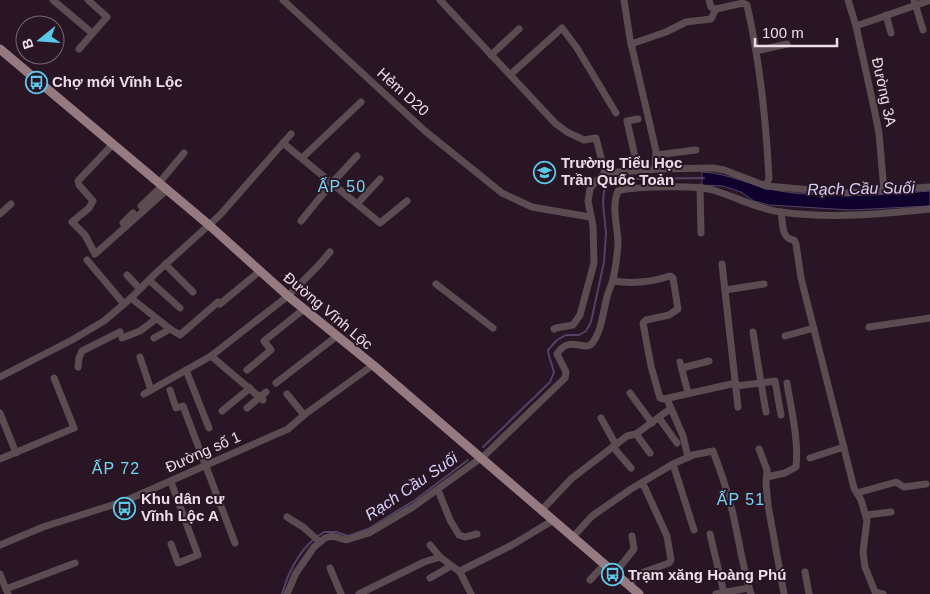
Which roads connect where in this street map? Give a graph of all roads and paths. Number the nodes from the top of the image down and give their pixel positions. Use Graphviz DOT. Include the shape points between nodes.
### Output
graph roads {
  1 [pos="53,0"];
  2 [pos="88,0"];
  3 [pos="283,0"];
  4 [pos="440,0"];
  5 [pos="624,0"];
  6 [pos="710,0"];
  7 [pos="848,0"];
  8 [pos="915,3"];
  9 [pos="928,3"];
  10 [pos="715,10"];
  11 [pos="886,15"];
  12 [pos="856,26"];
  13 [pos="519,30"];
  14 [pos="923,30"];
  15 [pos="92,33"];
  16 [pos="891,33"];
  17 [pos="631,44"];
  18 [pos="787,44"];
  19 [pos="0,49"];
  20 [pos="79,49"];
  21 [pos="756,51"];
  22 [pos="491,55"];
  23 [pos="510,75"];
  24 [pos="360,102"];
  25 [pos="616,113"];
  26 [pos="638,119"];
  27 [pos="290,134"];
  28 [pos="283,143"];
  29 [pos="113,144"];
  30 [pos="696,150"];
  31 [pos="184,153"];
  32 [pos="656,155"];
  33 [pos="357,156"];
  34 [pos="302,158"];
  35 [pos="655,169"];
  36 [pos="638,170"];
  37 [pos="605,173"];
  38 [pos="380,179"];
  39 [pos="330,184"];
  40 [pos="163,186"];
  41 [pos="766,186"];
  42 [pos="700,187"];
  43 [pos="930,187"];
  44 [pos="884,191"];
  45 [pos="407,201"];
  46 [pos="11,204"];
  47 [pos="356,204"];
  48 [pos="930,209"];
  49 [pos="781,212"];
  50 [pos="0,214"];
  51 [pos="590,217"];
  52 [pos="301,221"];
  53 [pos="123,223"];
  54 [pos="208,225"];
  55 [pos="702,233"];
  56 [pos="330,252"];
  57 [pos="87,260"];
  58 [pos="165,264"];
  59 [pos="722,264"];
  60 [pos="260,271"];
  61 [pos="127,275"];
  62 [pos="149,280"];
  63 [pos="613,280"];
  64 [pos="436,284"];
  65 [pos="764,284"];
  66 [pos="140,289"];
  67 [pos="725,290"];
  68 [pos="193,292"];
  69 [pos="288,296"];
  70 [pos="131,298"];
  71 [pos="124,304"];
  72 [pos="180,308"];
  73 [pos="304,310"];
  74 [pos="156,318"];
  75 [pos="930,318"];
  76 [pos="869,327"];
  77 [pos="493,328"];
  78 [pos="814,328"];
  79 [pos="170,329"];
  80 [pos="554,330"];
  81 [pos="753,332"];
  82 [pos="337,336"];
  83 [pos="785,336"];
  84 [pos="154,338"];
  85 [pos="213,354"];
  86 [pos="140,357"];
  87 [pos="710,361"];
  88 [pos="373,366"];
  89 [pos="78,367"];
  90 [pos="186,370"];
  91 [pos="247,370"];
  92 [pos="0,377"];
  93 [pos="54,378"];
  94 [pos="276,383"];
  95 [pos="762,383"];
  96 [pos="787,383"];
  97 [pos="736,385"];
  98 [pos="250,388"];
  99 [pos="151,390"];
  100 [pos="170,390"];
  101 [pos="266,392"];
  102 [pos="630,393"];
  103 [pos="688,393"];
  104 [pos="144,394"];
  105 [pos="287,394"];
  106 [pos="261,399"];
  107 [pos="667,399"];
  108 [pos="738,407"];
  109 [pos="247,408"];
  110 [pos="670,409"];
  111 [pos="222,410"];
  112 [pos="766,412"];
  113 [pos="0,413"];
  114 [pos="304,415"];
  115 [pos="780,416"];
  116 [pos="601,418"];
  117 [pos="659,418"];
  118 [pos="652,424"];
  119 [pos="209,428"];
  120 [pos="636,434"];
  121 [pos="677,442"];
  122 [pos="615,446"];
  123 [pos="844,447"];
  124 [pos="759,449"];
  125 [pos="650,452"];
  126 [pos="16,453"];
  127 [pos="688,457"];
  128 [pos="480,458"];
  129 [pos="810,458"];
  130 [pos="0,459"];
  131 [pos="673,464"];
  132 [pos="206,466"];
  133 [pos="631,468"];
  134 [pos="767,477"];
  135 [pos="171,482"];
  136 [pos="641,483"];
  137 [pos="926,484"];
  138 [pos="438,490"];
  139 [pos="856,493"];
  140 [pos="541,511"];
  141 [pos="891,512"];
  142 [pos="866,515"];
  143 [pos="288,517"];
  144 [pos="552,520"];
  145 [pos="694,530"];
  146 [pos="476,534"];
  147 [pos="710,534"];
  148 [pos="632,536"];
  149 [pos="572,538"];
  150 [pos="316,540"];
  151 [pos="235,543"];
  152 [pos="171,544"];
  153 [pos="0,545"];
  154 [pos="430,545"];
  155 [pos="440,557"];
  156 [pos="75,563"];
  157 [pos="604,565"];
  158 [pos="451,566"];
  159 [pos="330,568"];
  160 [pos="460,572"];
  161 [pos="805,572"];
  162 [pos="614,573"];
  163 [pos="0,574"];
  164 [pos="430,578"];
  165 [pos="590,580"];
  166 [pos="628,585"];
  167 [pos="372,591"];
  168 [pos="750,591"];
  169 [pos="7,592"];
  170 [pos="720,593"];
  171 [pos="287,594"];
  172 [pos="342,594"];
  173 [pos="361,594"];
  174 [pos="471,594"];
  175 [pos="639,594"];
  176 [pos="784,594"];
  177 [pos="809,594"];
  178 [pos="882,594"];
  1 -- 15 [label="street"];
  2 -- 15 [label="street" via="107,17"];
  3 -- 51 [label="street, Hẻm D20" via="425,130 510,198 532,207"];
  4 -- 22 [label="street"];
  5 -- 17 [label="street"];
  6 -- 10 [label="street"];
  7 -- 12 [label="street, Đường 3A"];
  8 -- 9 [label="street"];
  8 -- 11 [label="street"];
  8 -- 14 [label="street"];
  10 -- 17 [label="street" via="711,19 686,22"];
  10 -- 21 [label="street" via="743,3 747,5"];
  11 -- 12 [label="street"];
  11 -- 16 [label="street"];
  12 -- 44 [label="street, Đường 3A" via="879,133"];
  13 -- 22 [label="street"];
  15 -- 20 [label="street"];
  17 -- 32 [label="street"];
  18 -- 21 [label="street"];
  19 -- 29 [label="main road, Đường Vĩnh Lộc"];
  21 -- 41 [label="street" via="768,162"];
  22 -- 23 [label="street"];
  23 -- 25 [label="street" via="562,28"];
  23 -- 37 [label="street" via="564,130 584,140 596,138"];
  24 -- 34 [label="street"];
  26 -- 36 [label="street" via="628,121"];
  27 -- 28 [label="street"];
  28 -- 34 [label="street"];
  28 -- 54 [label="street"];
  29 -- 40 [label="main road, Đường Vĩnh Lộc"];
  29 -- 40 [label="street" via="78,181 93,201 72,222 85,235 95,254"];
  30 -- 32 [label="street"];
  31 -- 40 [label="street"];
  32 -- 35 [label="street"];
  33 -- 39 [label="street"];
  34 -- 39 [label="street"];
  35 -- 36 [label="street"];
  35 -- 41 [label="street" via="724,170"];
  36 -- 37 [label="street"];
  37 -- 51 [label="street" via="590,189"];
  38 -- 47 [label="street"];
  39 -- 47 [label="street"];
  39 -- 52 [label="street"];
  40 -- 53 [label="street"];
  40 -- 54 [label="main road, Đường Vĩnh Lộc"];
  41 -- 44 [label="street" via="846,193"];
  42 -- 49 [label="street"];
  42 -- 55 [label="street"];
  42 -- 63 [label="street" via="618,190 613,220 618,245"];
  43 -- 44 [label="street"];
  45 -- 47 [label="street" via="380,223"];
  46 -- 50 [label="street"];
  48 -- 49 [label="street" via="854,215"];
  49 -- 78 [label="street" via="785,237 796,244"];
  51 -- 80 [label="street" via="594,224 594,263 580,315 573,326"];
  54 -- 58 [label="street"];
  54 -- 60 [label="main road, Đường Vĩnh Lộc"];
  56 -- 69 [label="street"];
  57 -- 71 [label="street"];
  58 -- 62 [label="street"];
  58 -- 68 [label="street"];
  59 -- 67 [label="street"];
  60 -- 69 [label="main road, Đường Vĩnh Lộc"];
  60 -- 79 [label="street" via="185,332 180,335"];
  61 -- 66 [label="street"];
  62 -- 66 [label="street"];
  62 -- 72 [label="street"];
  63 -- 107 [label="street" via="630,282 673,278 678,309 644,323 659,396"];
  63 -- 128 [label="street" via="594,341 586,346 567,344 561,347 557,354 566,372 565,378"];
  64 -- 77 [label="street"];
  65 -- 67 [label="street"];
  66 -- 70 [label="street"];
  67 -- 97 [label="street"];
  69 -- 73 [label="main road, Đường Vĩnh Lộc"];
  69 -- 85 [label="street"];
  70 -- 71 [label="street"];
  70 -- 74 [label="street"];
  71 -- 92 [label="street" via="104,321"];
  73 -- 82 [label="main road, Đường Vĩnh Lộc"];
  73 -- 91 [label="street" via="264,341 271,350"];
  74 -- 79 [label="street"];
  74 -- 89 [label="street" via="140,331 82,351"];
  75 -- 76 [label="street"];
  78 -- 83 [label="street"];
  78 -- 123 [label="street"];
  79 -- 84 [label="street"];
  81 -- 95 [label="street"];
  82 -- 88 [label="main road, Đường Vĩnh Lộc"];
  82 -- 94 [label="street"];
  85 -- 90 [label="street"];
  85 -- 98 [label="street"];
  86 -- 99 [label="street"];
  87 -- 103 [label="street" via="681,365"];
  88 -- 114 [label="street, Đường số 1"];
  88 -- 128 [label="main road, Đường Vĩnh Lộc"];
  90 -- 99 [label="street"];
  90 -- 119 [label="street"];
  93 -- 126 [label="street" via="74,428"];
  95 -- 97 [label="street"];
  95 -- 112 [label="street"];
  95 -- 115 [label="street" via="775,381"];
  96 -- 134 [label="street" via="796,467"];
  97 -- 103 [label="street"];
  97 -- 108 [label="street"];
  98 -- 106 [label="street"];
  98 -- 111 [label="street"];
  99 -- 104 [label="street"];
  100 -- 132 [label="street" via="176,408 183,406"];
  101 -- 106 [label="street"];
  102 -- 118 [label="street"];
  103 -- 107 [label="street"];
  105 -- 114 [label="street"];
  106 -- 109 [label="street"];
  107 -- 110 [label="street"];
  110 -- 117 [label="street"];
  110 -- 127 [label="street"];
  113 -- 126 [label="street"];
  114 -- 132 [label="street, Đường số 1" via="288,429"];
  116 -- 122 [label="street"];
  117 -- 118 [label="street"];
  117 -- 121 [label="street"];
  118 -- 120 [label="street"];
  120 -- 122 [label="street" via="627,436"];
  120 -- 125 [label="street"];
  122 -- 133 [label="street"];
  122 -- 140 [label="street" via="571,479"];
  123 -- 129 [label="street"];
  123 -- 139 [label="street"];
  124 -- 134 [label="street"];
  126 -- 130 [label="street"];
  127 -- 131 [label="street"];
  127 -- 168 [label="street" via="713,451 728,497"];
  128 -- 138 [label="street"];
  128 -- 140 [label="main road, Đường Vĩnh Lộc"];
  131 -- 136 [label="street"];
  131 -- 145 [label="street"];
  132 -- 135 [label="street, Đường số 1"];
  132 -- 151 [label="street"];
  134 -- 176 [label="street" via="768,505"];
  135 -- 152 [label="street" via="198,555 178,562"];
  135 -- 153 [label="street, Đường số 1"];
  136 -- 149 [label="street" via="592,516"];
  136 -- 166 [label="street" via="667,536 671,560 636,575"];
  137 -- 139 [label="street" via="904,487 896,482"];
  138 -- 146 [label="street" via="459,535"];
  138 -- 150 [label="street" via="369,533 346,540 332,536"];
  139 -- 142 [label="street"];
  140 -- 144 [label="main road, Đường Vĩnh Lộc"];
  141 -- 142 [label="street"];
  142 -- 178 [label="street" via="865,567 875,592"];
  143 -- 150 [label="street"];
  144 -- 149 [label="main road, Đường Vĩnh Lộc"];
  144 -- 160 [label="street"];
  147 -- 170 [label="street"];
  148 -- 162 [label="street" via="634,549"];
  149 -- 157 [label="main road, Đường Vĩnh Lộc"];
  150 -- 171 [label="street"];
  154 -- 155 [label="street"];
  155 -- 158 [label="street"];
  155 -- 167 [label="street" via="424,562"];
  156 -- 169 [label="street"];
  157 -- 162 [label="main road, Đường Vĩnh Lộc"];
  157 -- 165 [label="street"];
  158 -- 160 [label="street"];
  158 -- 164 [label="street"];
  159 -- 172 [label="street"];
  160 -- 174 [label="street"];
  161 -- 177 [label="street"];
  162 -- 166 [label="main road, Đường Vĩnh Lộc"];
  163 -- 169 [label="street"];
  166 -- 175 [label="main road, Đường Vĩnh Lộc"];
  167 -- 173 [label="street"];
  168 -- 170 [label="street"];
}
